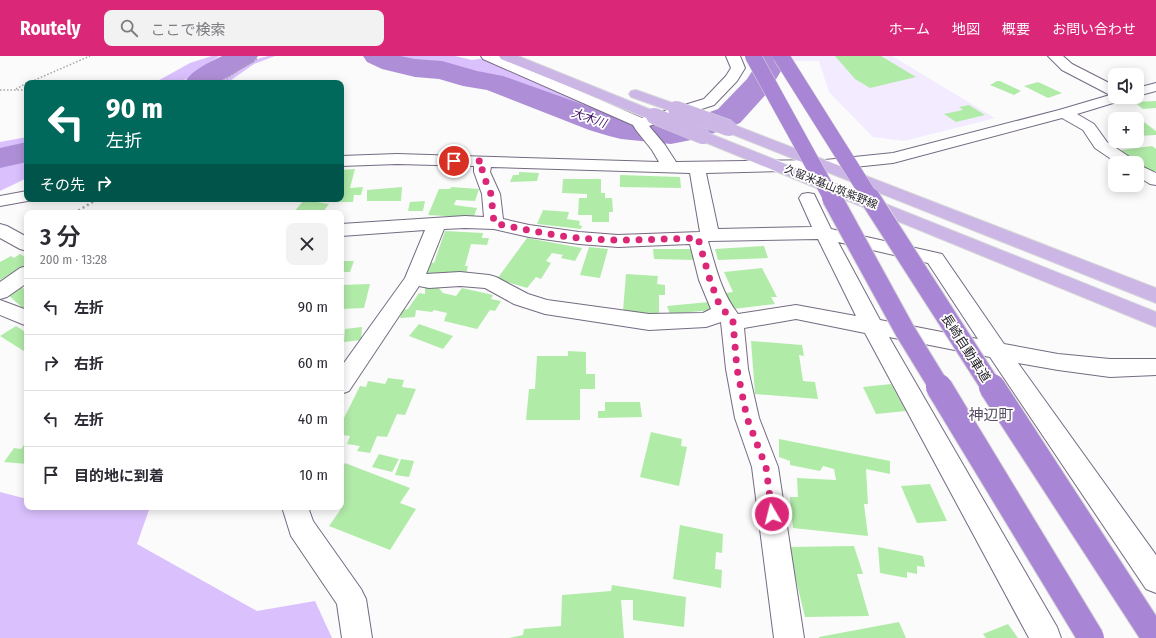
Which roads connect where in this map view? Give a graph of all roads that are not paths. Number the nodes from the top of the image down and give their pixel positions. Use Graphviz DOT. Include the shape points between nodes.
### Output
graph roads {
  1 [pos="488,56"];
  2 [pos="506,56"];
  3 [pos="537,56"];
  4 [pos="733,56"];
  5 [pos="753,56"];
  6 [pos="781,56"];
  7 [pos="1055,56"];
  8 [pos="1156,87"];
  9 [pos="1108,88"];
  10 [pos="1144,90"];
  11 [pos="1108,100"];
  12 [pos="1064,113"];
  13 [pos="645,122"];
  14 [pos="1118,156"];
  15 [pos="344,161"];
  16 [pos="483,161"];
  17 [pos="825,165"];
  18 [pos="781,166"];
  19 [pos="670,167"];
  20 [pos="697,168"];
  21 [pos="1144,173"];
  22 [pos="1156,180"];
  23 [pos="24,197"];
  24 [pos="808,198"];
  25 [pos="0,201"];
  26 [pos="494,223"];
  27 [pos="436,224"];
  28 [pos="0,230"];
  29 [pos="344,230"];
  30 [pos="824,234"];
  31 [pos="704,237"];
  32 [pos="24,243"];
  33 [pos="24,275"];
  34 [pos="414,279"];
  35 [pos="0,292"];
  36 [pos="1156,296"];
  37 [pos="0,307"];
  38 [pos="729,317"];
  39 [pos="24,318"];
  40 [pos="1156,320"];
  41 [pos="872,326"];
  42 [pos="997,350"];
  43 [pos="1156,367"];
  44 [pos="344,381"];
  45 [pos="296,510"];
  46 [pos="1156,579"];
  47 [pos="357,638"];
  48 [pos="789,638"];
  49 [pos="1046,638"];
  50 [pos="1091,638"];
  51 [pos="1155,638"];
  1 -- 13 [label="street"];
  2 -- 13 [label="main road, 久留米基山筑紫野線"];
  3 -- 17 [label="main road, 久留米基山筑紫野線, bridge"];
  4 -- 13 [label="street" via="738,68 709,102"];
  5 -- 50 [label="highway, bridge" via="904,331"];
  6 -- 51 [label="highway, 長崎自動車道, bridge" via="964,345"];
  7 -- 9 [label="street" via="1067,68"];
  8 -- 10 [label="street"];
  11 -- 12 [label="street"];
  12 -- 14 [label="street" via="1089,127 1101,145"];
  12 -- 17 [label="street" via="893,158"];
  13 -- 18 [label="main road, 久留米基山筑紫野線, bridge" via="704,136"];
  13 -- 19 [label="street"];
  15 -- 16 [label="street"];
  16 -- 19 [label="street"];
  16 -- 26 [label="street" via="482,172 491,194"];
  17 -- 18 [label="street"];
  17 -- 36 [label="main road, 久留米基山筑紫野線"];
  18 -- 20 [label="street"];
  18 -- 40 [label="main road, 久留米基山筑紫野線"];
  19 -- 20 [label="street"];
  20 -- 31 [label="street"];
  21 -- 22 [label="street"];
  23 -- 25 [label="street"];
  24 -- 30 [label="street"];
  26 -- 27 [label="street"];
  26 -- 31 [label="street" via="529,231 618,241"];
  27 -- 29 [label="street"];
  27 -- 34 [label="street"];
  28 -- 32 [label="street"];
  30 -- 31 [label="street"];
  30 -- 41 [label="street"];
  30 -- 42 [label="street" via="936,258"];
  31 -- 38 [label="street" via="710,280 719,304"];
  33 -- 35 [label="street"];
  34 -- 38 [label="street" via="489,282 521,299 545,307 649,322"];
  34 -- 44 [label="street"];
  37 -- 39 [label="street"];
  38 -- 41 [label="street" via="796,312"];
  38 -- 48 [label="street" via="747,418 766,467"];
  41 -- 42 [label="street"];
  41 -- 49 [label="street"];
  42 -- 43 [label="street" via="1058,362 1102,367"];
  42 -- 46 [label="street"];
  45 -- 47 [label="street" via="301,527 350,599"];
}
